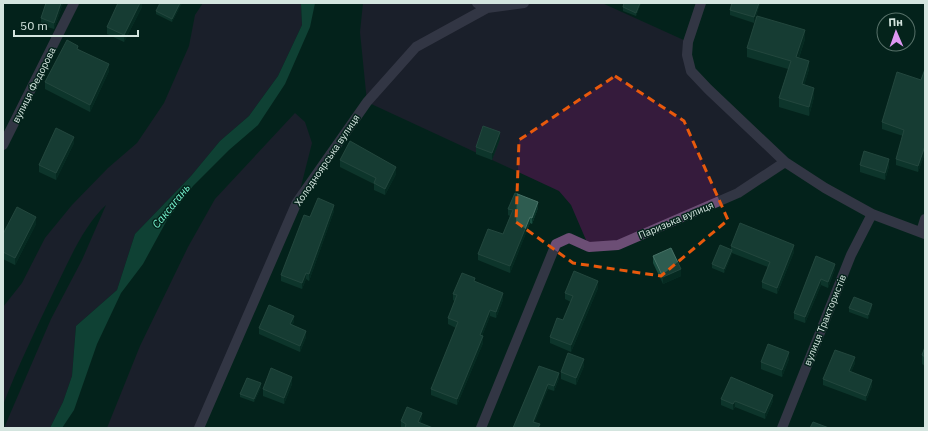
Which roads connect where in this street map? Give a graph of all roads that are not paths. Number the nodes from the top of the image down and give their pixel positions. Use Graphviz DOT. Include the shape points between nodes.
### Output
graph roads {
  1 [pos="74,3"];
  2 [pos="477,3"];
  3 [pos="524,3"];
  4 [pos="701,3"];
  5 [pos="487,8"];
  6 [pos="3,145"];
  7 [pos="786,162"];
  8 [pos="872,214"];
  9 [pos="925,219"];
  10 [pos="923,233"];
  11 [pos="199,428"];
  12 [pos="481,428"];
  13 [pos="782,428"];
  1 -- 6 [label="street, вулиця Федорова"];
  2 -- 5 [label="street"];
  3 -- 5 [label="street"];
  4 -- 7 [label="street" via="688,42 687,55 691,71"];
  5 -- 11 [label="street, Холодноярська вулиця" via="416,47 367,102 297,202"];
  7 -- 8 [label="street" via="825,188"];
  7 -- 12 [label="street, Паризька вулиця" via="738,193 618,245 589,247 570,238 556,244"];
  8 -- 10 [label="street"];
  8 -- 13 [label="street, вулиця Трактористів" via="851,254"];
  9 -- 10 [label="street"];
}
